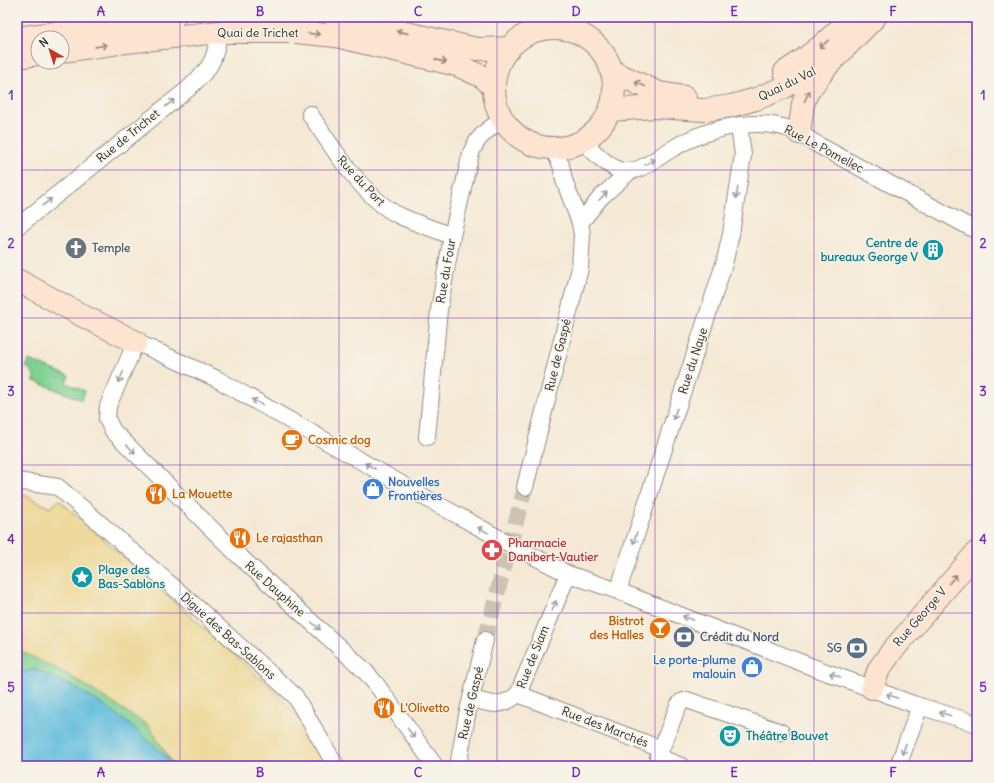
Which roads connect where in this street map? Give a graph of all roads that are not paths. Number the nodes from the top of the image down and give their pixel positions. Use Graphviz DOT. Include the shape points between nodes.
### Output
graph roads {
  1 [pos="174,17"];
  2 [pos="335,17"];
  3 [pos="852,17"];
  4 [pos="875,17"];
  5 [pos="219,32"];
  6 [pos="17,38"];
  7 [pos="509,48"];
  8 [pos="70,50"];
  9 [pos="30,55"];
  10 [pos="17,57"];
  11 [pos="829,64"];
  12 [pos="611,71"];
  13 [pos="494,87"];
  14 [pos="609,110"];
  15 [pos="310,114"];
  16 [pos="503,120"];
  17 [pos="739,126"];
  18 [pos="799,133"];
  19 [pos="582,140"];
  20 [pos="552,147"];
  21 [pos="630,171"];
  22 [pos="580,223"];
  23 [pos="17,227"];
  24 [pos="977,231"];
  25 [pos="452,236"];
  26 [pos="17,280"];
  27 [pos="136,342"];
  28 [pos="427,437"];
  29 [pos="17,481"];
  30 [pos="525,487"];
  31 [pos="977,552"];
  32 [pos="568,574"];
  33 [pos="618,591"];
  34 [pos="485,640"];
  35 [pos="872,688"];
  36 [pos="518,694"];
  37 [pos="471,698"];
  38 [pos="920,706"];
  39 [pos="977,724"];
  40 [pos="781,732"];
  41 [pos="661,749"];
  42 [pos="336,766"];
  43 [pos="435,766"];
  44 [pos="458,766"];
  45 [pos="681,766"];
  46 [pos="898,766"];
  1 -- 6 [label="main road"];
  7 -- 2 [label="main road, one-way" via="477,49"];
  3 -- 12 [label="main road, Quai du Val, one-way" via="825,43 793,67 767,83 728,94 691,98 659,93"];
  4 -- 11 [label="main road, Quai du Val"];
  8 -- 5 [label="main road, Quai de Trichet, one-way"];
  5 -- 13 [label="main road, Quai de Trichet, one-way" via="296,32 336,36 457,65 483,77"];
  23 -- 5 [label="street, Rue de Trichet, one-way" via="188,89 208,69 217,52"];
  7 -- 12 [label="main road" via="536,31 568,30 596,45"];
  7 -- 13 [label="main road" via="500,62"];
  9 -- 10 [label="main road"];
  11 -- 14 [label="main road, Quai du Val" via="807,73 785,88 756,100 731,106 704,110 656,107"];
  18 -- 11 [label="main road, one-way" via="807,93"];
  12 -- 14 [label="main road" via="614,90"];
  13 -- 16 [label="main road" via="496,104"];
  14 -- 19 [label="main road" via="598,128"];
  15 -- 25 [label="street, Rue du Port" via="343,162 387,208 407,219"];
  16 -- 20 [label="main road" via="524,139 540,146"];
  16 -- 25 [label="street, Rue du Four" via="486,132 472,148"];
  17 -- 18 [label="street, Rue Le Pomellec" via="780,126"];
  21 -- 17 [label="street, Rue Le Pomellec, one-way" via="697,136"];
  17 -- 33 [label="street, Rue du Naye, one-way" via="743,155 728,251"];
  18 -- 24 [label="street, Rue Le Pomellec"];
  19 -- 20 [label="main road"];
  19 -- 21 [label="street" via="612,166 621,171"];
  20 -- 22 [label="street, Rue de Gaspé"];
  22 -- 21 [label="street, one-way" via="601,197"];
  22 -- 30 [label="street, Rue de Gaspé" via="580,268"];
  25 -- 28 [label="street, Rue du Four" via="439,310"];
  26 -- 27 [label="main road"];
  32 -- 27 [label="street, one-way" via="420,495 217,379"];
  27 -- 43 [label="street, Rue Dauphine, one-way" via="108,406 107,419 113,431 238,556 363,669"];
  29 -- 42 [label="street, Digue des Bas-Sablons" via="58,487 199,609 295,696"];
  35 -- 31 [label="main road, Rue George V, one-way" via="879,669 892,651"];
  32 -- 33 [label="street"];
  36 -- 32 [label="street, Rue de Siam, one-way"];
  35 -- 33 [label="street, one-way"];
  34 -- 37 [label="street, Rue de Gaspé"];
  38 -- 35 [label="street, one-way"];
  36 -- 37 [label="street, Rue de Siam" via="508,702 501,703 487,703"];
  36 -- 41 [label="street, Rue des Marchés"];
  37 -- 44 [label="street, Rue de Gaspé"];
  39 -- 38 [label="street, one-way"];
  38 -- 46 [label="street, one-way"];
  40 -- 41 [label="street" via="687,700 678,706"];
  41 -- 45 [label="street, Rue des Marchés" via="658,757"];
}
